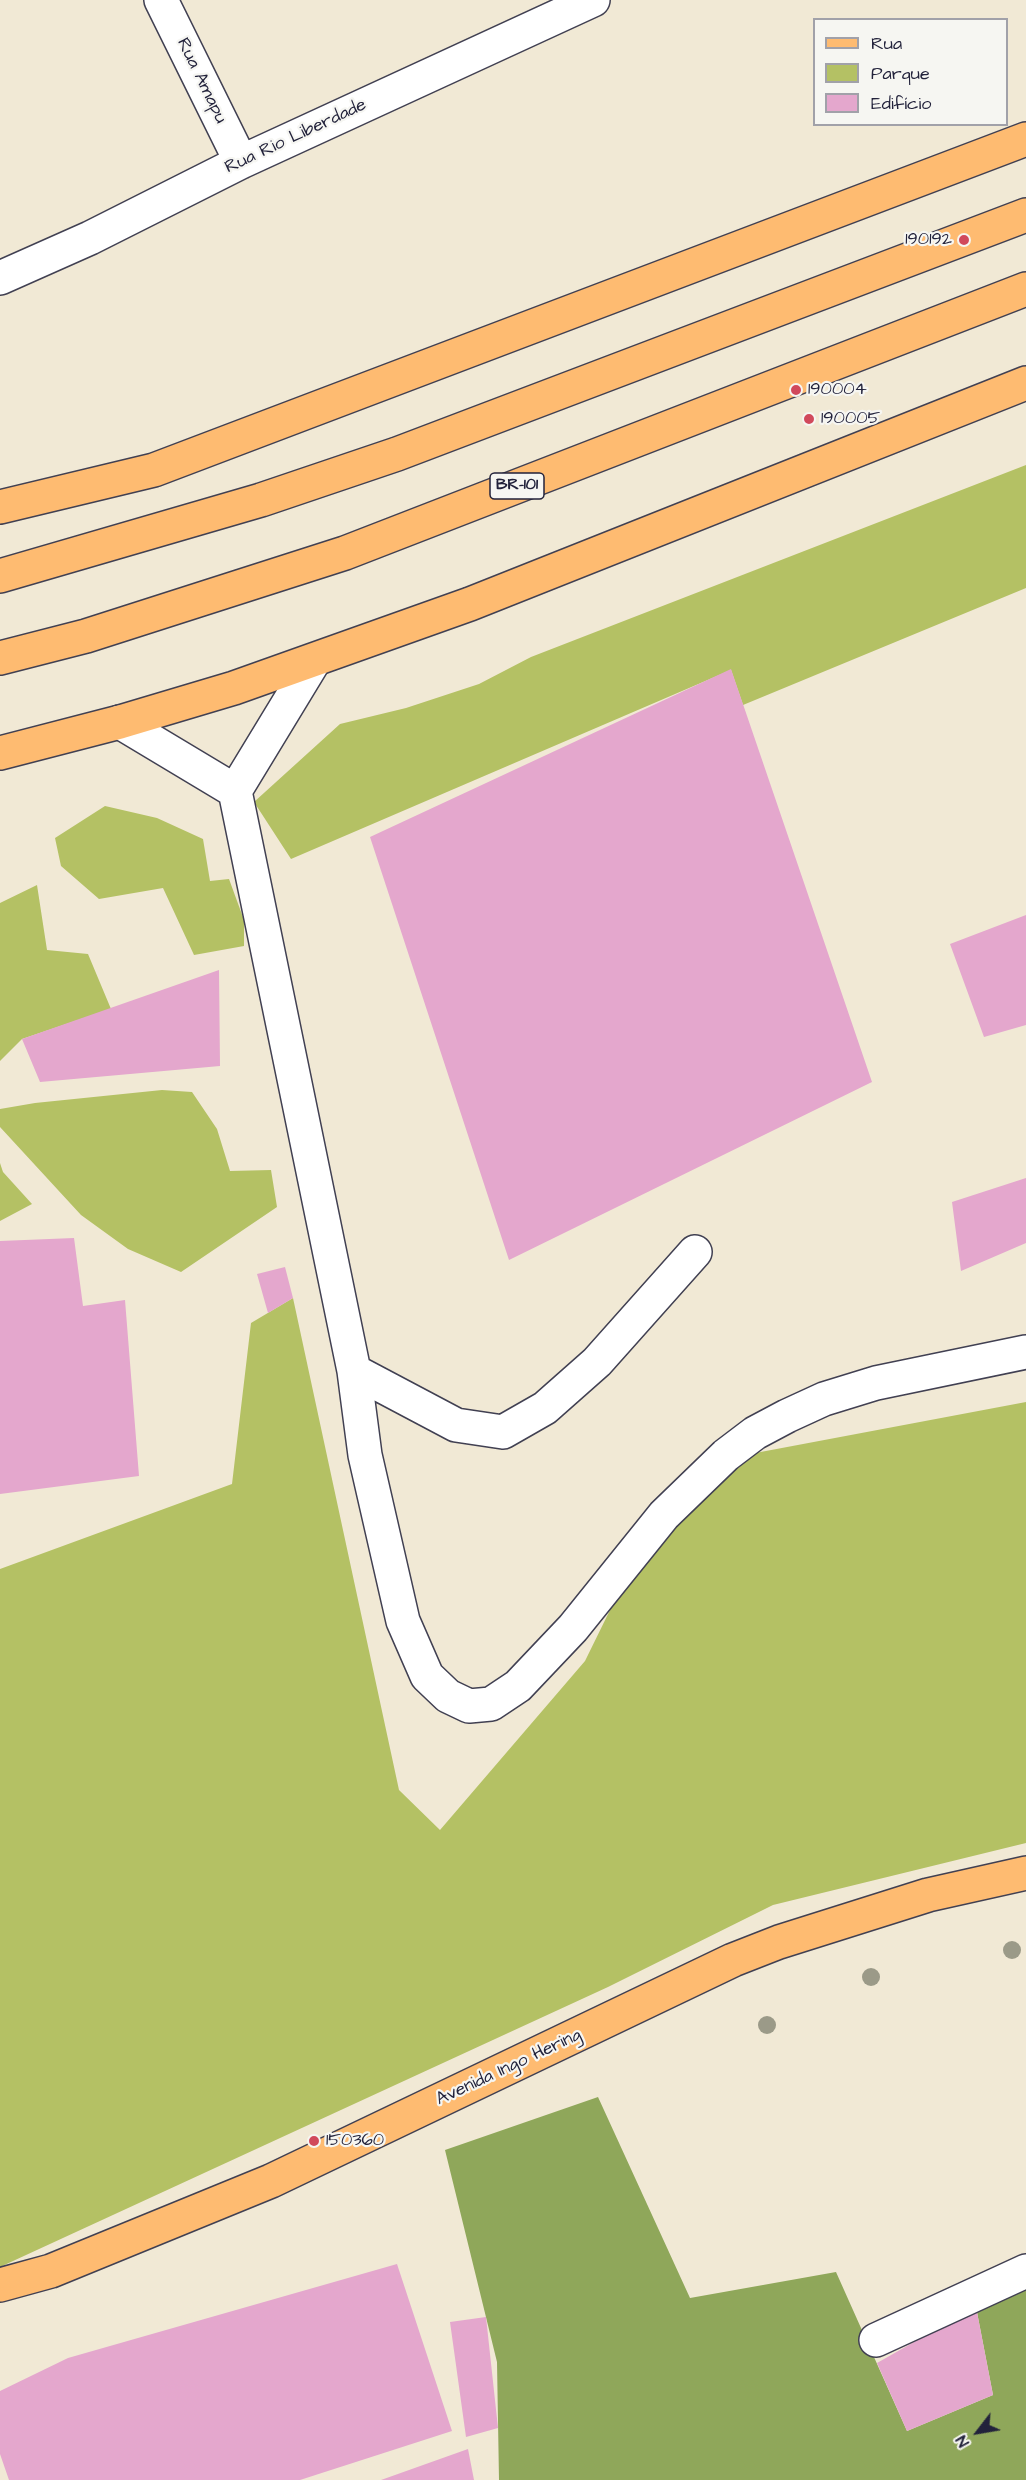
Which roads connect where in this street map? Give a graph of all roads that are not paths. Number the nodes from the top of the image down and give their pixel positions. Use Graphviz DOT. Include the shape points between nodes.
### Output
graph roads {
  1 [pos="161,0"];
  2 [pos="592,0"];
  3 [pos="1026,139"];
  4 [pos="241,162"];
  5 [pos="1026,214"];
  6 [pos="0,278"];
  7 [pos="1026,289"];
  8 [pos="1026,383"];
  9 [pos="0,507"];
  10 [pos="0,576"];
  11 [pos="0,658"];
  12 [pos="314,661"];
  13 [pos="120,722"];
  14 [pos="0,753"];
  15 [pos="235,792"];
  16 [pos="695,1252"];
  17 [pos="1026,1352"];
  18 [pos="354,1371"];
  19 [pos="1026,1873"];
  20 [pos="1026,2271"];
  21 [pos="0,2286"];
  22 [pos="876,2340"];
  1 -- 4 [label="street, Rua Amapu"];
  2 -- 4 [label="street, Rua Rio Liberdade"];
  3 -- 9 [label="main road" via="154,470"];
  4 -- 6 [label="street, Rua Rio Liberdade"];
  5 -- 10 [label="main road" via="397,454 240,507"];
  7 -- 11 [label="main road, BR-101" via="345,553 86,636"];
  8 -- 12 [label="main road" via="470,604"];
  12 -- 13 [label="main road"];
  12 -- 15 [label="street"];
  13 -- 14 [label="main road"];
  13 -- 15 [label="street"];
  15 -- 18 [label="street"];
  16 -- 18 [label="street" via="597,1362 545,1408 503,1432 456,1425"];
  17 -- 18 [label="street" via="835,1395 755,1433 726,1455 664,1515 573,1628 518,1686 490,1704 469,1706 448,1696 427,1676 403,1621 365,1455"];
  19 -- 21 [label="main road, Avenida Ingo Hering" via="928,1895 733,1960 271,2181 51,2271"];
  20 -- 22 [label="street"];
}
